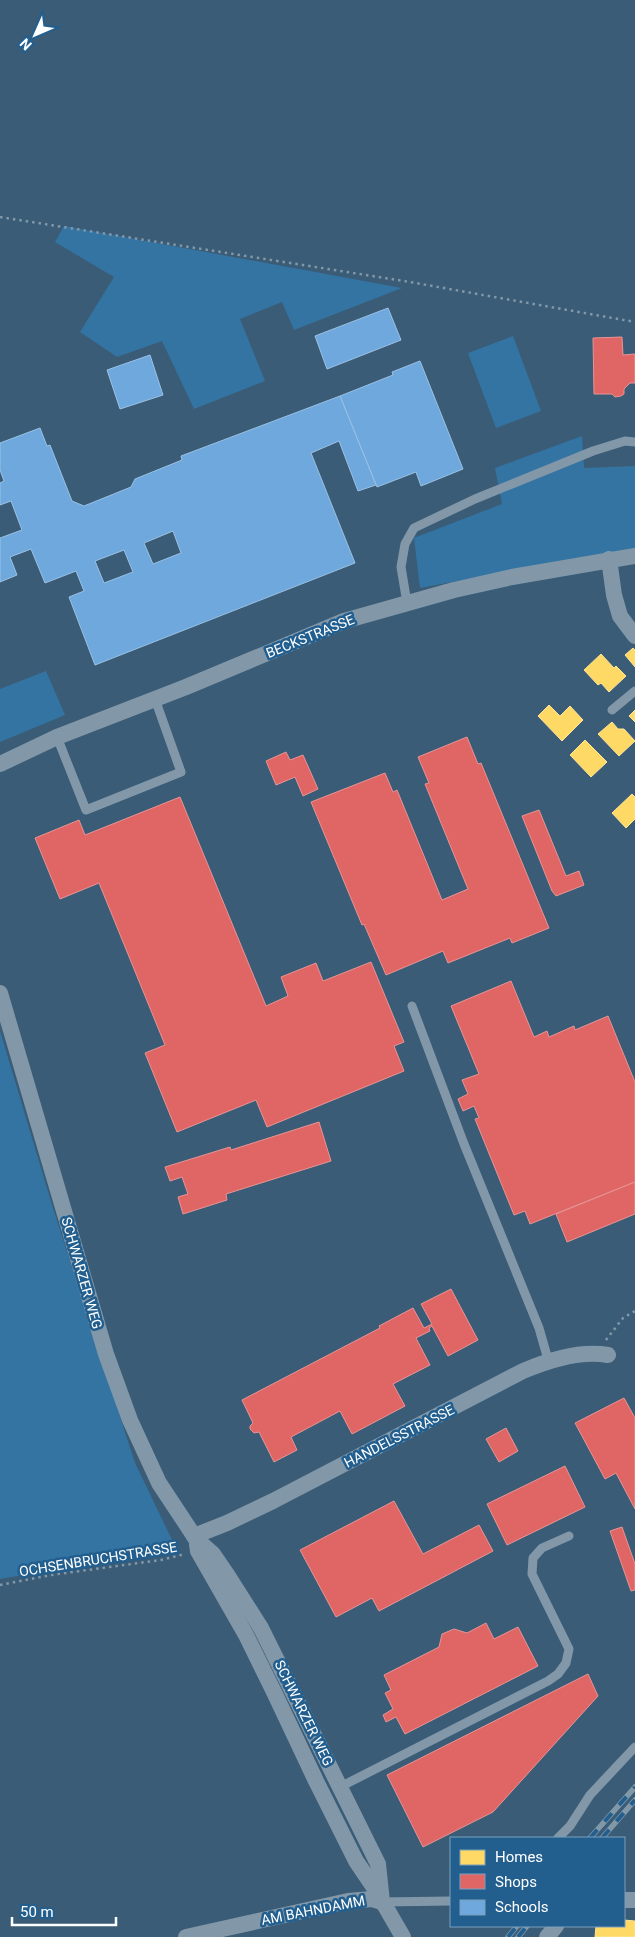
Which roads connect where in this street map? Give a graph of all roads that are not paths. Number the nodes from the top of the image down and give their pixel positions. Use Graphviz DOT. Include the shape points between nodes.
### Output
graph roads {
  1 [pos="635,442"];
  2 [pos="635,556"];
  3 [pos="609,559"];
  4 [pos="407,603"];
  5 [pos="635,636"];
  6 [pos="635,691"];
  7 [pos="155,699"];
  8 [pos="612,710"];
  9 [pos="57,736"];
  10 [pos="0,764"];
  11 [pos="0,993"];
  12 [pos="412,1006"];
  13 [pos="601,1354"];
  14 [pos="549,1363"];
  15 [pos="569,1536"];
  16 [pos="196,1542"];
  17 [pos="635,1747"];
  18 [pos="340,1787"];
  19 [pos="559,1837"];
  20 [pos="382,1902"];
  21 [pos="450,1902"];
  22 [pos="555,1927"];
  23 [pos="186,1937"];
  24 [pos="402,1937"];
  25 [pos="547,1937"];
  1 -- 4 [label="lane" via="625,441 593,451 475,499 414,528 405,544 401,567"];
  2 -- 3 [label="street, BECKSTRASSE"];
  3 -- 4 [label="street, BECKSTRASSE" via="512,577"];
  3 -- 5 [label="street" via="620,616"];
  4 -- 7 [label="street, BECKSTRASSE" via="344,621"];
  6 -- 8 [label="lane"];
  7 -- 9 [label="street, BECKSTRASSE"];
  7 -- 9 [label="lane" via="181,772 86,810"];
  9 -- 10 [label="street, BECKSTRASSE"];
  11 -- 16 [label="street, SCHWARZER WEG" via="106,1354 130,1420 159,1483"];
  12 -- 14 [label="lane" via="539,1328"];
  13 -- 14 [label="street, HANDELSSTRASSE"];
  14 -- 16 [label="street, HANDELSSTRASSE" via="523,1371"];
  15 -- 18 [label="lane" via="542,1548 533,1558 532,1574 569,1649 566,1663 558,1674 548,1682"];
  16 -- 18 [label="street, SCHWARZER WEG" via="213,1554 261,1628"];
  16 -- 20 [label="street, SCHWARZER WEG" via="246,1635 356,1861"];
  17 -- 19 [label="lane" via="590,1795"];
  18 -- 20 [label="street, SCHWARZER WEG" via="378,1864"];
  20 -- 21 [label="lane"];
  20 -- 23 [label="street, AM BAHNDAMM" via="372,1899 348,1902"];
  20 -- 24 [label="street, SCHWARZER WEG"];
  22 -- 25 [label="street"];
}
